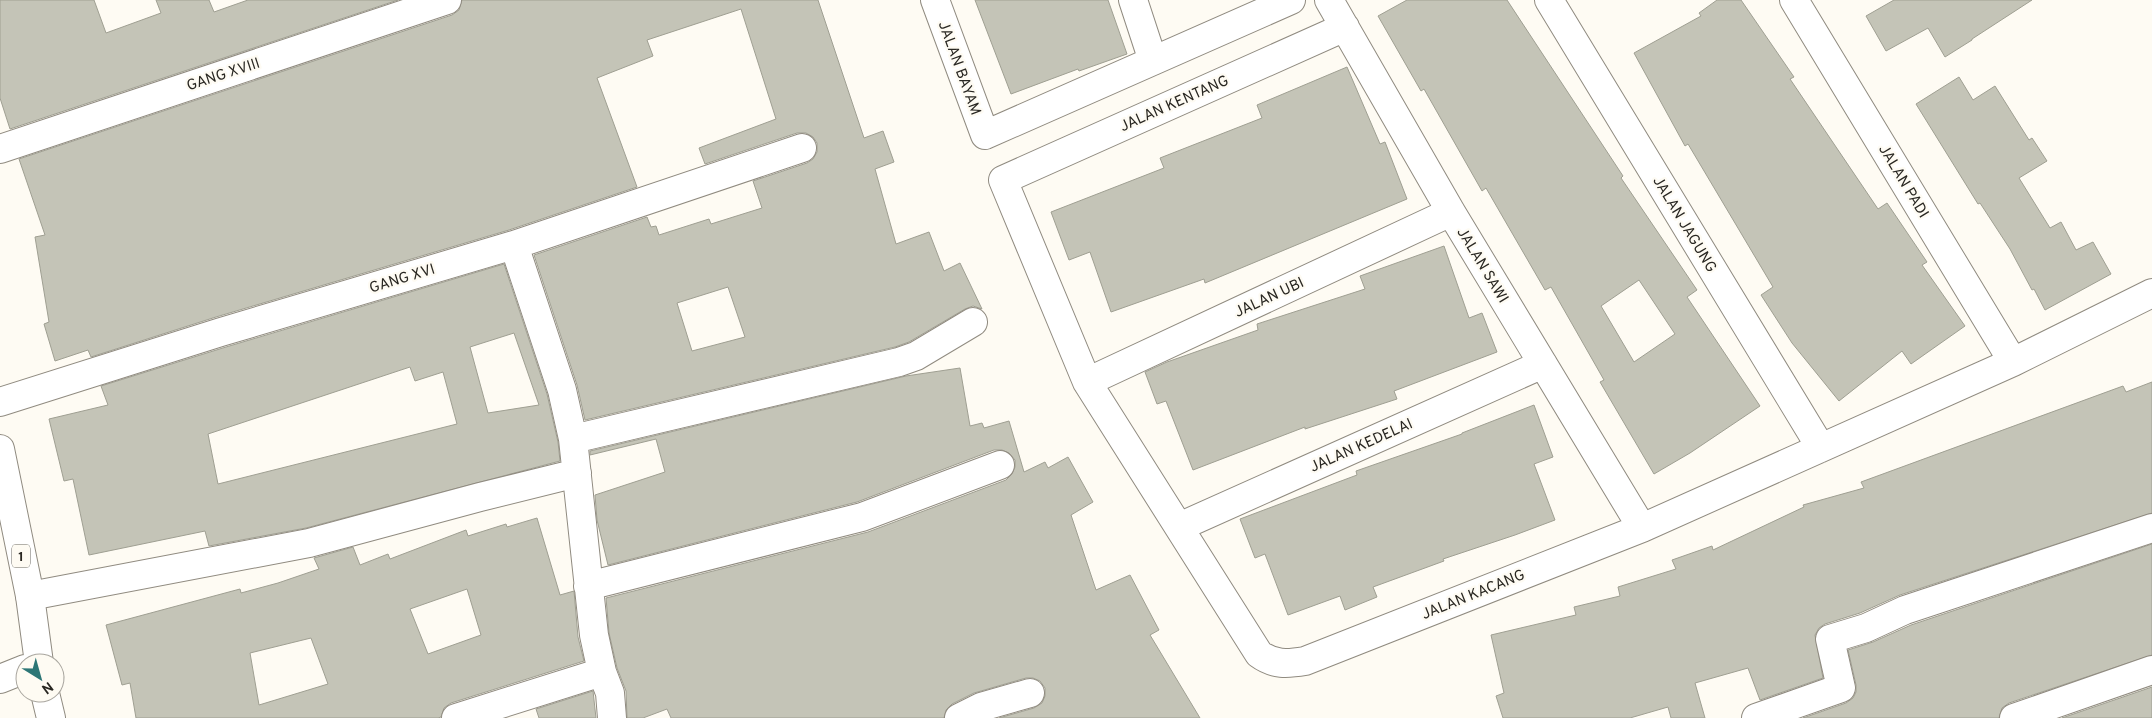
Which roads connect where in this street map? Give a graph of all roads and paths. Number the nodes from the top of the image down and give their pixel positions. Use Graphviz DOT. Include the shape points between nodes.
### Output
graph roads {
  1 [pos="447,0"];
  2 [pos="935,0"];
  3 [pos="1133,0"];
  4 [pos="1291,0"];
  5 [pos="1329,0"];
  6 [pos="1549,0"];
  7 [pos="1794,0"];
  8 [pos="1345,27"];
  9 [pos="1153,61"];
  10 [pos="0,148"];
  11 [pos="802,148"];
  12 [pos="1003,180"];
  13 [pos="1452,212"];
  14 [pos="514,244"];
  15 [pos="2152,293"];
  16 [pos="973,322"];
  17 [pos="2013,362"];
  18 [pos="1543,364"];
  19 [pos="1087,382"];
  20 [pos="0,402"];
  21 [pos="573,439"];
  22 [pos="1821,448"];
  23 [pos="0,449"];
  24 [pos="1000,465"];
  25 [pos="577,473"];
  26 [pos="1179,527"];
  27 [pos="1642,528"];
  28 [pos="2152,528"];
  29 [pos="588,586"];
  30 [pos="30,596"];
  31 [pos="38,653"];
  32 [pos="2152,670"];
  33 [pos="602,672"];
  34 [pos="15,673"];
  35 [pos="0,679"];
  36 [pos="1030,693"];
  37 [pos="47,703"];
  38 [pos="51,718"];
  39 [pos="456,718"];
  40 [pos="612,718"];
  41 [pos="960,718"];
  42 [pos="1756,718"];
  43 [pos="2014,718"];
  1 -- 10 [label="main road, GANG XVIII"];
  2 -- 9 [label="main road, JALAN BAYAM" via="985,135"];
  3 -- 9 [label="main road"];
  4 -- 9 [label="main road"];
  5 -- 8 [label="main road, JALAN SAWI"];
  6 -- 22 [label="main road, JALAN JAGUNG"];
  7 -- 17 [label="main road, JALAN PADI"];
  8 -- 12 [label="main road, JALAN KENTANG"];
  8 -- 13 [label="main road, JALAN SAWI"];
  11 -- 14 [label="main road, GANG XVI"];
  12 -- 19 [label="main road, JALAN KACANG"];
  13 -- 18 [label="main road, JALAN SAWI"];
  13 -- 19 [label="main road, JALAN UBI"];
  14 -- 20 [label="main road, GANG XVI"];
  14 -- 21 [label="main road" via="562,390"];
  15 -- 17 [label="main road, JALAN KACANG"];
  16 -- 21 [label="main road" via="916,356 899,362"];
  17 -- 22 [label="main road, JALAN KACANG"];
  18 -- 26 [label="main road, JALAN KEDELAI"];
  18 -- 27 [label="main road, JALAN SAWI"];
  19 -- 26 [label="main road, JALAN KACANG"];
  21 -- 25 [label="main road"];
  22 -- 27 [label="main road, JALAN KACANG"];
  23 -- 30 [label="main road, 1"];
  24 -- 29 [label="main road" via="862,517"];
  25 -- 29 [label="main road"];
  25 -- 30 [label="main road" via="310,543"];
  26 -- 27 [label="main road, JALAN KACANG" via="1259,654 1276,663 1286,664 1305,661"];
  28 -- 42 [label="main road" via="1904,610 1830,640 1840,688"];
  29 -- 33 [label="main road"];
  30 -- 31 [label="main road, 1"];
  32 -- 43 [label="main road"];
  33 -- 39 [label="main road"];
  33 -- 40 [label="main road" via="610,693"];
  34 -- 35 [label="main road"];
  36 -- 41 [label="main road" via="981,707"];
  37 -- 38 [label="main road"];
}
